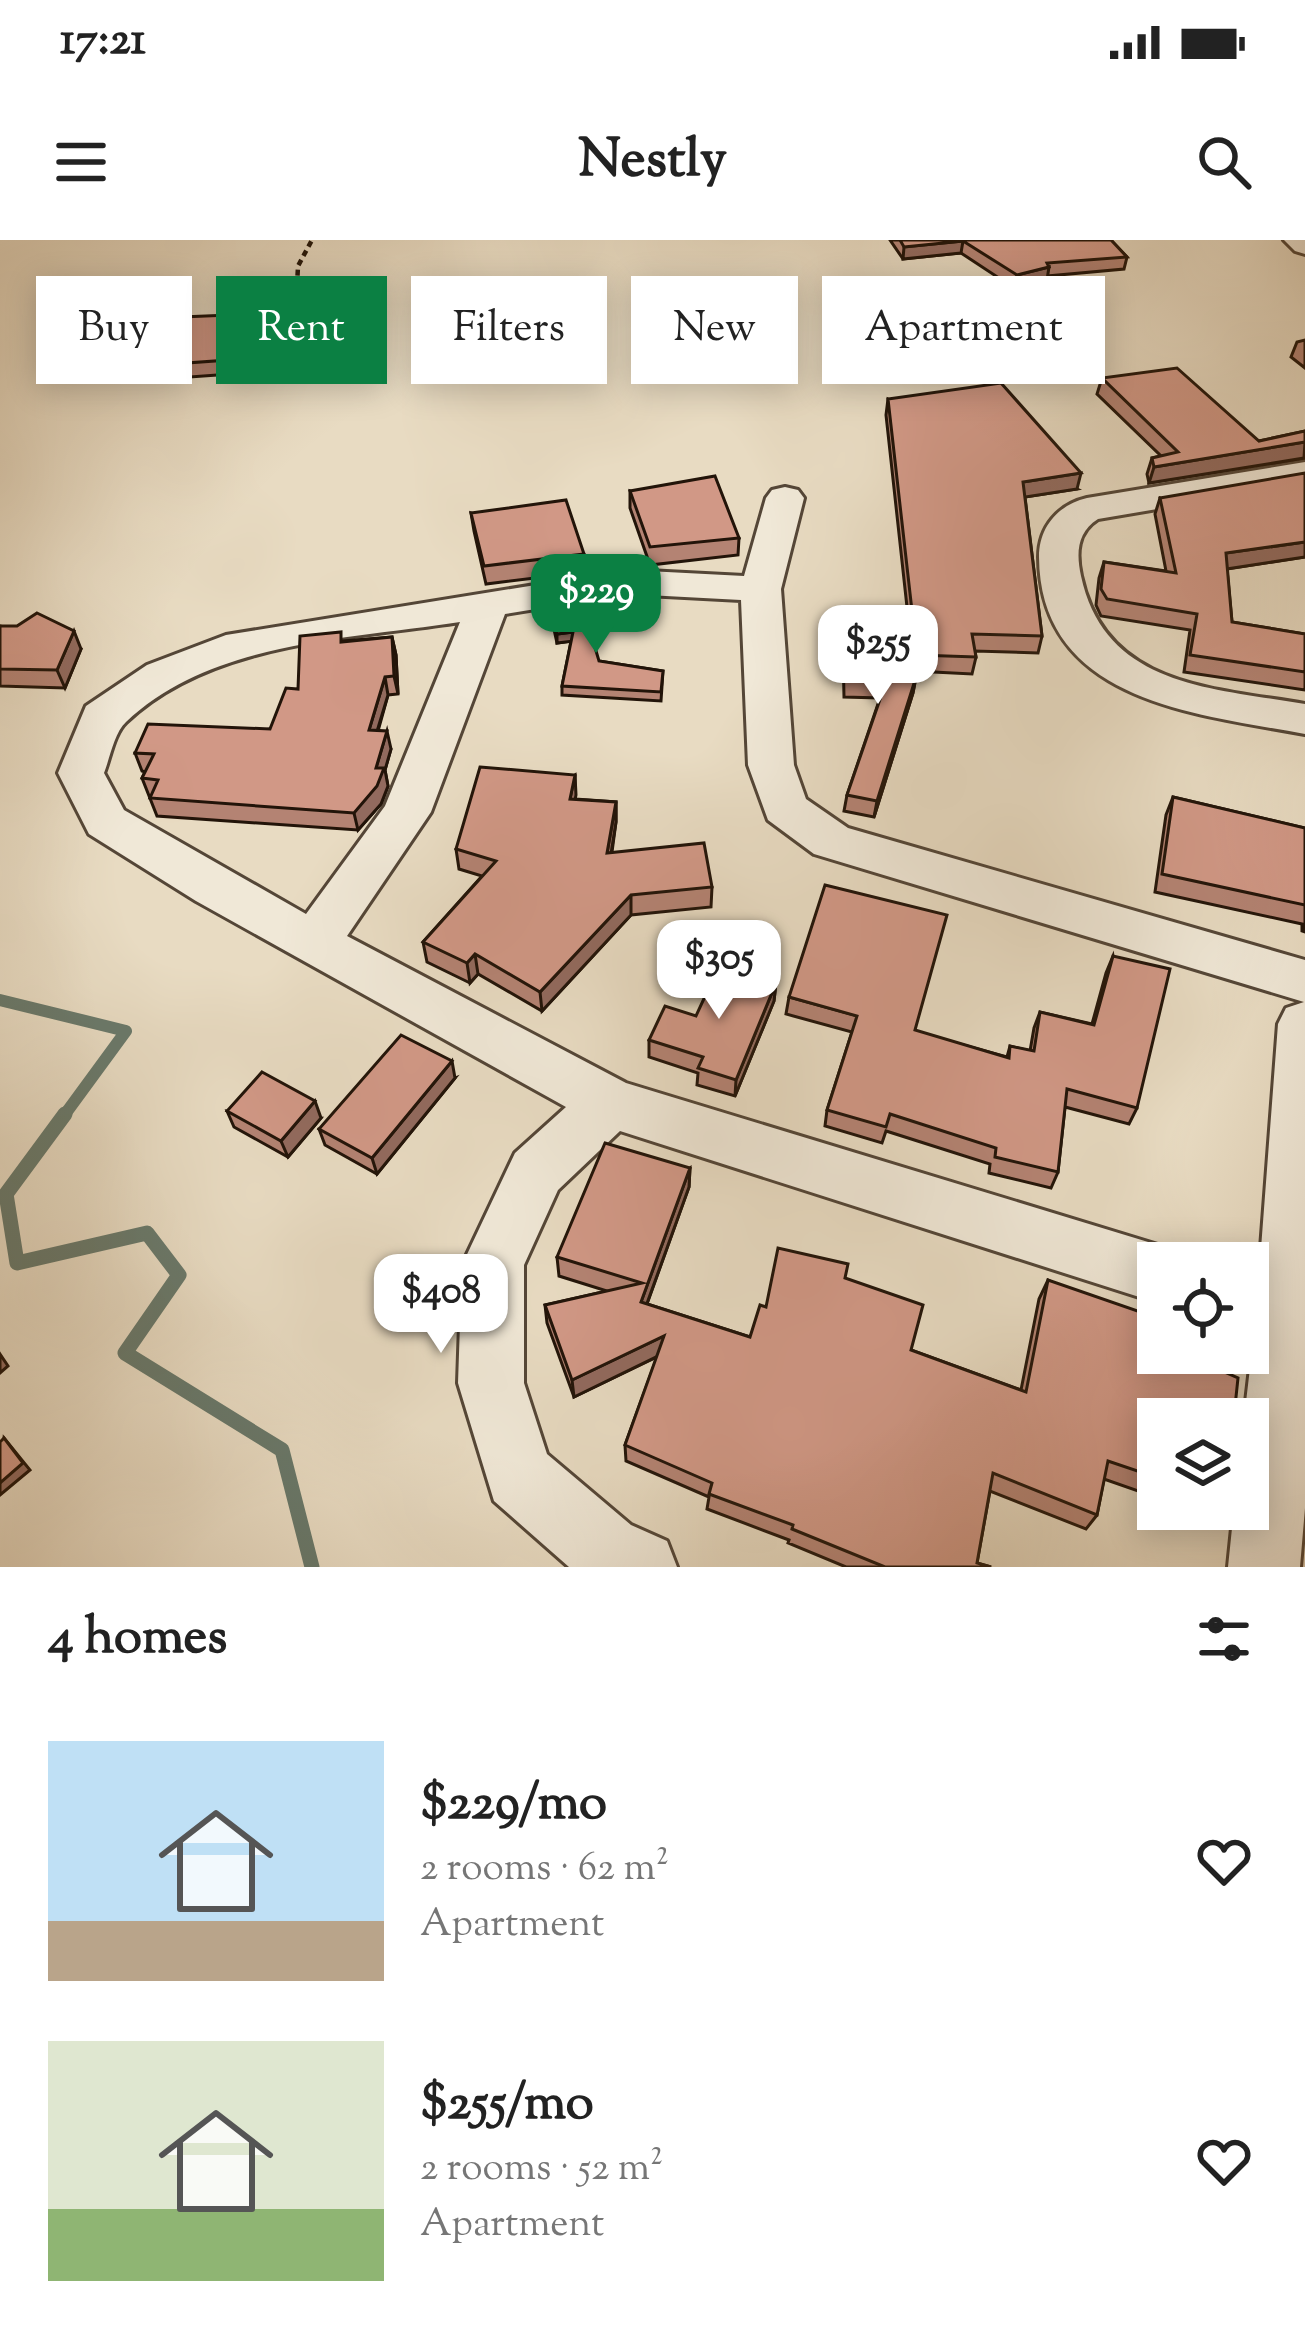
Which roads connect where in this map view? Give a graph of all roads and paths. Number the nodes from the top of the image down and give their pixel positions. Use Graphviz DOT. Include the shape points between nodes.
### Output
graph roads {
  1 [pos="312,240"];
  2 [pos="298,276"];
  3 [pos="1305,472"];
  4 [pos="784,498"];
  5 [pos="761,589"];
  6 [pos="489,602"];
  7 [pos="1305,719"];
  8 [pos="314,943"];
  9 [pos="1305,981"];
  10 [pos="1305,1024"];
  11 [pos="610,1103"];
  12 [pos="1137,1267"];
  13 [pos="1269,1300"];
  14 [pos="1267,1374"];
  15 [pos="641,1567"];
  16 [pos="1264,1567"];
  1 -- 2 [label="path"];
  3 -- 7 [label="street" via="1087,509 1061,531 1058,553 1078,638 1100,660 1161,690"];
  4 -- 5 [label="street"];
  5 -- 6 [label="street" via="628,581"];
  5 -- 9 [label="street" via="771,765 785,808 831,841"];
  6 -- 8 [label="street" via="407,812"];
  6 -- 8 [label="street" via="241,644 162,675 102,716 80,773 106,822"];
  8 -- 11 [label="street"];
  10 -- 13 [label="street"];
  11 -- 12 [label="street"];
  11 -- 15 [label="street" via="536,1172 493,1265 491,1383 519,1476 605,1551"];
  14 -- 16 [label="street"];
}
